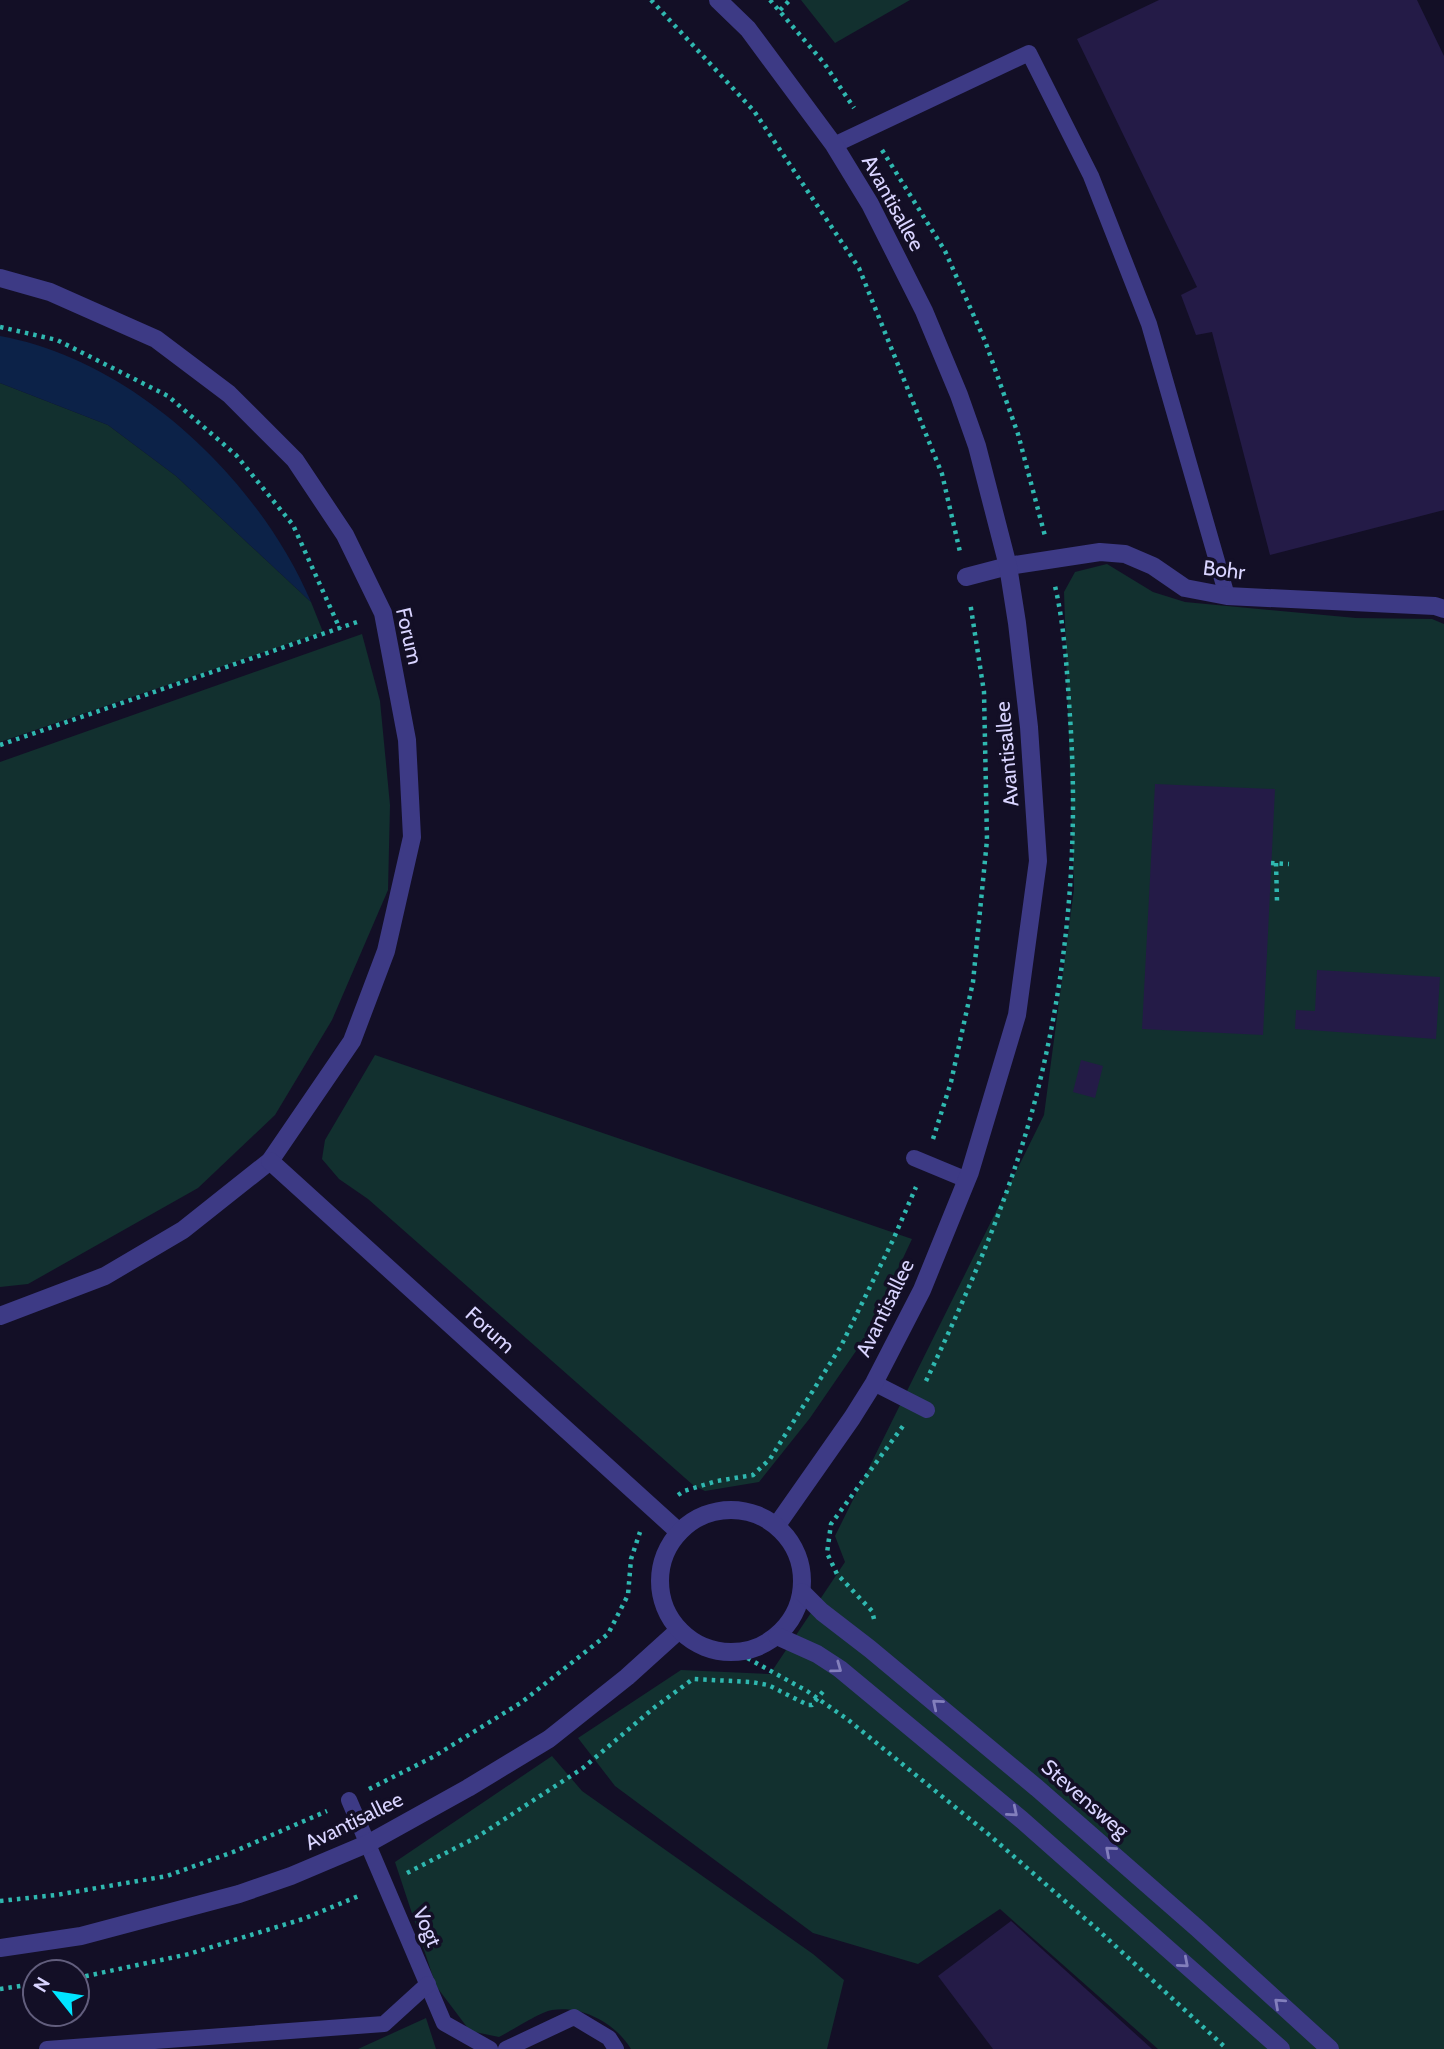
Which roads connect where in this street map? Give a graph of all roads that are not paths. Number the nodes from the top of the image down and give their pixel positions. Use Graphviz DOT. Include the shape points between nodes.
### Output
graph roads {
  1 [pos="718,0"];
  2 [pos="835,145"];
  3 [pos="0,278"];
  4 [pos="1008,566"];
  5 [pos="966,577"];
  6 [pos="1227,596"];
  7 [pos="1444,609"];
  8 [pos="270,1161"];
  9 [pos="920,1161"];
  10 [pos="967,1181"];
  11 [pos="0,1317"];
  12 [pos="874,1383"];
  13 [pos="921,1407"];
  14 [pos="777,1525"];
  15 [pos="679,1532"];
  16 [pos="802,1592"];
  17 [pos="679,1630"];
  18 [pos="777,1636"];
  19 [pos="349,1800"];
  20 [pos="369,1843"];
  21 [pos="0,1948"];
  22 [pos="428,1984"];
  23 [pos="47,2049"];
  24 [pos="490,2049"];
  25 [pos="506,2049"];
  26 [pos="617,2049"];
  27 [pos="1282,2049"];
  28 [pos="1330,2049"];
  1 -- 2 [label="street, Avantisallee" via="748,29"];
  2 -- 4 [label="street, Avantisallee" via="924,311 960,395"];
  2 -- 6 [label="lane" via="1029,53 1091,176 1149,324"];
  3 -- 8 [label="street, Forum" via="50,292 156,339 229,394 295,460 345,536 383,613 407,740 412,837 386,951 352,1041"];
  4 -- 5 [label="street, Bohr"];
  4 -- 6 [label="street, Bohr" via="1100,552 1125,554 1185,588"];
  4 -- 10 [label="street, Avantisallee" via="1029,727 1038,860 1017,1016"];
  6 -- 7 [label="street, Bohr"];
  8 -- 11 [label="street, Forum" via="183,1230 105,1276"];
  8 -- 15 [label="street, Forum"];
  9 -- 10 [label="lane"];
  10 -- 12 [label="street, Avantisallee" via="922,1290"];
  12 -- 13 [label="lane"];
  12 -- 14 [label="street, Avantisallee"];
  14 -- 15 [label="street" via="757,1513 722,1510 703,1515"];
  14 -- 16 [label="street" via="795,1548 803,1571"];
  15 -- 17 [label="street" via="667,1549 660,1577 664,1605"];
  16 -- 18 [label="street" via="790,1621"];
  28 -- 16 [label="street, Stevensweg, one-way" via="1037,1788"];
  17 -- 18 [label="street" via="698,1644 740,1654"];
  17 -- 20 [label="street, Avantisallee" via="549,1738"];
  18 -- 27 [label="street, one-way" via="840,1670 1022,1820"];
  19 -- 20 [label="lane, Vogt"];
  20 -- 21 [label="street, Avantisallee" via="239,1894 81,1936"];
  20 -- 22 [label="lane, Vogt"];
  22 -- 23 [label="lane" via="384,2024"];
  22 -- 24 [label="lane, Vogt" via="444,2023"];
  25 -- 26 [label="lane" via="574,2017 609,2038"];
}
